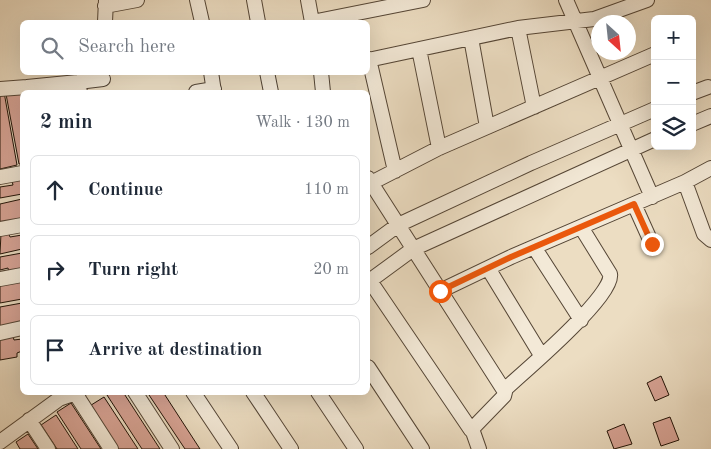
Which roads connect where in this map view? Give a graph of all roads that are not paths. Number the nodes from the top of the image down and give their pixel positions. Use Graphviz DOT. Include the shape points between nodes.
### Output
graph roads {
  1 [pos="137,0"];
  2 [pos="197,0"];
  3 [pos="254,0"];
  4 [pos="308,0"];
  5 [pos="423,0"];
  6 [pos="566,0"];
  7 [pos="647,0"];
  8 [pos="105,3"];
  9 [pos="623,5"];
  10 [pos="104,20"];
  11 [pos="202,20"];
  12 [pos="258,20"];
  13 [pos="312,20"];
  14 [pos="322,20"];
  15 [pos="575,22"];
  16 [pos="518,28"];
  17 [pos="471,38"];
  18 [pos="419,49"];
  19 [pos="651,56"];
  20 [pos="370,59"];
  21 [pos="370,67"];
  22 [pos="211,75"];
  23 [pos="268,75"];
  24 [pos="321,75"];
  25 [pos="600,78"];
  26 [pos="104,81"];
  27 [pos="79,87"];
  28 [pos="708,87"];
  29 [pos="0,89"];
  30 [pos="28,90"];
  31 [pos="214,90"];
  32 [pos="271,90"];
  33 [pos="323,90"];
  34 [pos="696,92"];
  35 [pos="534,107"];
  36 [pos="651,111"];
  37 [pos="711,116"];
  38 [pos="696,122"];
  39 [pos="620,125"];
  40 [pos="487,127"];
  41 [pos="651,140"];
  42 [pos="439,148"];
  43 [pos="630,148"];
  44 [pos="711,168"];
  45 [pos="395,171"];
  46 [pos="20,173"];
  47 [pos="0,177"];
  48 [pos="370,180"];
  49 [pos="370,182"];
  50 [pos="685,182"];
  51 [pos="652,197"];
  52 [pos="634,204"];
  53 [pos="20,225"];
  54 [pos="399,227"];
  55 [pos="581,227"];
  56 [pos="0,229"];
  57 [pos="711,240"];
  58 [pos="652,244"];
  59 [pos="370,246"];
  60 [pos="534,247"];
  61 [pos="413,248"];
  62 [pos="488,268"];
  63 [pos="20,275"];
  64 [pos="0,279"];
  65 [pos="370,280"];
  66 [pos="370,282"];
  67 [pos="440,291"];
  68 [pos="581,320"];
  69 [pos="20,328"];
  70 [pos="0,333"];
  71 [pos="541,356"];
  72 [pos="370,370"];
  73 [pos="504,390"];
  74 [pos="71,395"];
  75 [pos="78,395"];
  76 [pos="137,395"];
  77 [pos="195,395"];
  78 [pos="255,395"];
  79 [pos="320,395"];
  80 [pos="29,420"];
  81 [pos="471,430"];
  82 [pos="0,442"];
  83 [pos="48,449"];
  84 [pos="111,449"];
  85 [pos="172,449"];
  86 [pos="231,449"];
  87 [pos="291,449"];
  88 [pos="356,449"];
  89 [pos="422,449"];
  90 [pos="478,449"];
  1 -- 8 [label="street"];
  2 -- 11 [label="street"];
  3 -- 12 [label="street"];
  4 -- 13 [label="street"];
  5 -- 14 [label="street"];
  6 -- 15 [label="street"];
  7 -- 9 [label="street"];
  8 -- 10 [label="street"];
  9 -- 15 [label="street" via="594,19"];
  15 -- 16 [label="street"];
  15 -- 25 [label="street"];
  16 -- 17 [label="street"];
  16 -- 35 [label="street"];
  17 -- 18 [label="street"];
  17 -- 40 [label="street"];
  18 -- 20 [label="street"];
  18 -- 42 [label="street"];
  19 -- 25 [label="street"];
  21 -- 45 [label="street"];
  22 -- 31 [label="street"];
  23 -- 32 [label="street"];
  24 -- 33 [label="street"];
  25 -- 35 [label="street"];
  25 -- 39 [label="street"];
  26 -- 27 [label="street"];
  27 -- 30 [label="street"];
  28 -- 34 [label="street"];
  29 -- 30 [label="street"];
  35 -- 40 [label="street"];
  36 -- 39 [label="street"];
  37 -- 38 [label="street"];
  39 -- 43 [label="street"];
  39 -- 54 [label="street"];
  40 -- 42 [label="street"];
  41 -- 43 [label="street"];
  42 -- 45 [label="street"];
  43 -- 51 [label="street"];
  43 -- 61 [label="street"];
  44 -- 50 [label="street"];
  45 -- 48 [label="street"];
  46 -- 47 [label="street"];
  49 -- 54 [label="street"];
  50 -- 51 [label="street"];
  50 -- 57 [label="street" via="704,234"];
  51 -- 52 [label="street"];
  52 -- 55 [label="street"];
  52 -- 58 [label="street"];
  53 -- 56 [label="street"];
  54 -- 59 [label="street"];
  54 -- 61 [label="street"];
  55 -- 60 [label="street"];
  55 -- 68 [label="street" via="611,278"];
  60 -- 62 [label="street"];
  60 -- 68 [label="street"];
  61 -- 65 [label="street"];
  61 -- 67 [label="street"];
  62 -- 67 [label="street"];
  62 -- 71 [label="street"];
  63 -- 64 [label="street"];
  66 -- 81 [label="street"];
  67 -- 73 [label="street"];
  68 -- 71 [label="street"];
  69 -- 70 [label="street"];
  71 -- 73 [label="street"];
  72 -- 89 [label="street"];
  73 -- 81 [label="street" via="504,396"];
  74 -- 80 [label="street" via="59,399"];
  75 -- 84 [label="street"];
  76 -- 85 [label="street"];
  77 -- 86 [label="street"];
  78 -- 87 [label="street"];
  79 -- 88 [label="street"];
  80 -- 82 [label="street"];
  80 -- 83 [label="street"];
  81 -- 90 [label="street"];
}
